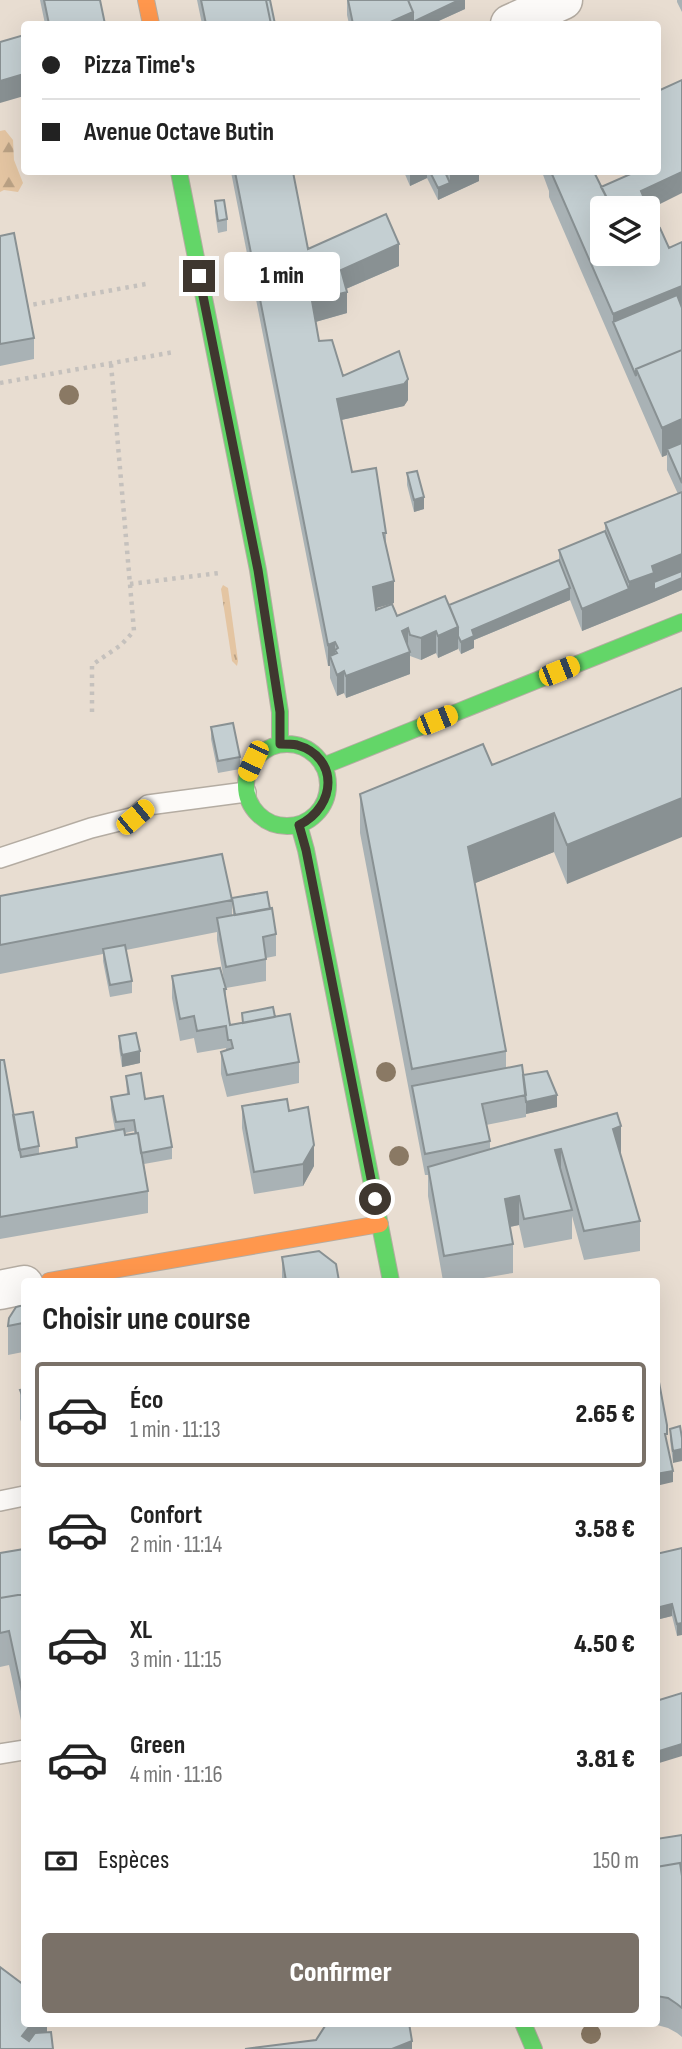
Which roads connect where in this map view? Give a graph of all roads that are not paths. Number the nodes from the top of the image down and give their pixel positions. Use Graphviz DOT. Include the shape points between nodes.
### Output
graph roads {
  1 [pos="146,0"];
  2 [pos="563,0"];
  3 [pos="150,21"];
  4 [pos="517,21"];
  5 [pos="180,175"];
  6 [pos="682,622"];
  7 [pos="280,744"];
  8 [pos="323,766"];
  9 [pos="246,792"];
  10 [pos="299,825"];
  11 [pos="0,858"];
  12 [pos="380,1224"];
  13 [pos="67,1278"];
  14 [pos="390,1278"];
  15 [pos="21,1286"];
  16 [pos="0,1290"];
  17 [pos="21,1497"];
  18 [pos="0,1501"];
  19 [pos="21,1750"];
  20 [pos="0,1754"];
  21 [pos="519,2027"];
  22 [pos="534,2049"];
  1 -- 3 [label="main road"];
  2 -- 4 [label="street"];
  5 -- 7 [label="main road" via="258,570 280,712"];
  6 -- 8 [label="main road"];
  7 -- 8 [label="main road" via="297,745 313,753"];
  7 -- 9 [label="main road" via="265,749 253,761 246,775"];
  8 -- 10 [label="main road" via="328,794 312,818"];
  9 -- 10 [label="main road" via="252,808 265,821"];
  9 -- 11 [label="lane" via="148,805 135,817"];
  10 -- 12 [label="main road"];
  12 -- 13 [label="main road"];
  12 -- 14 [label="main road"];
  15 -- 16 [label="street"];
  17 -- 18 [label="lane"];
  19 -- 20 [label="lane"];
  21 -- 22 [label="main road"];
}
